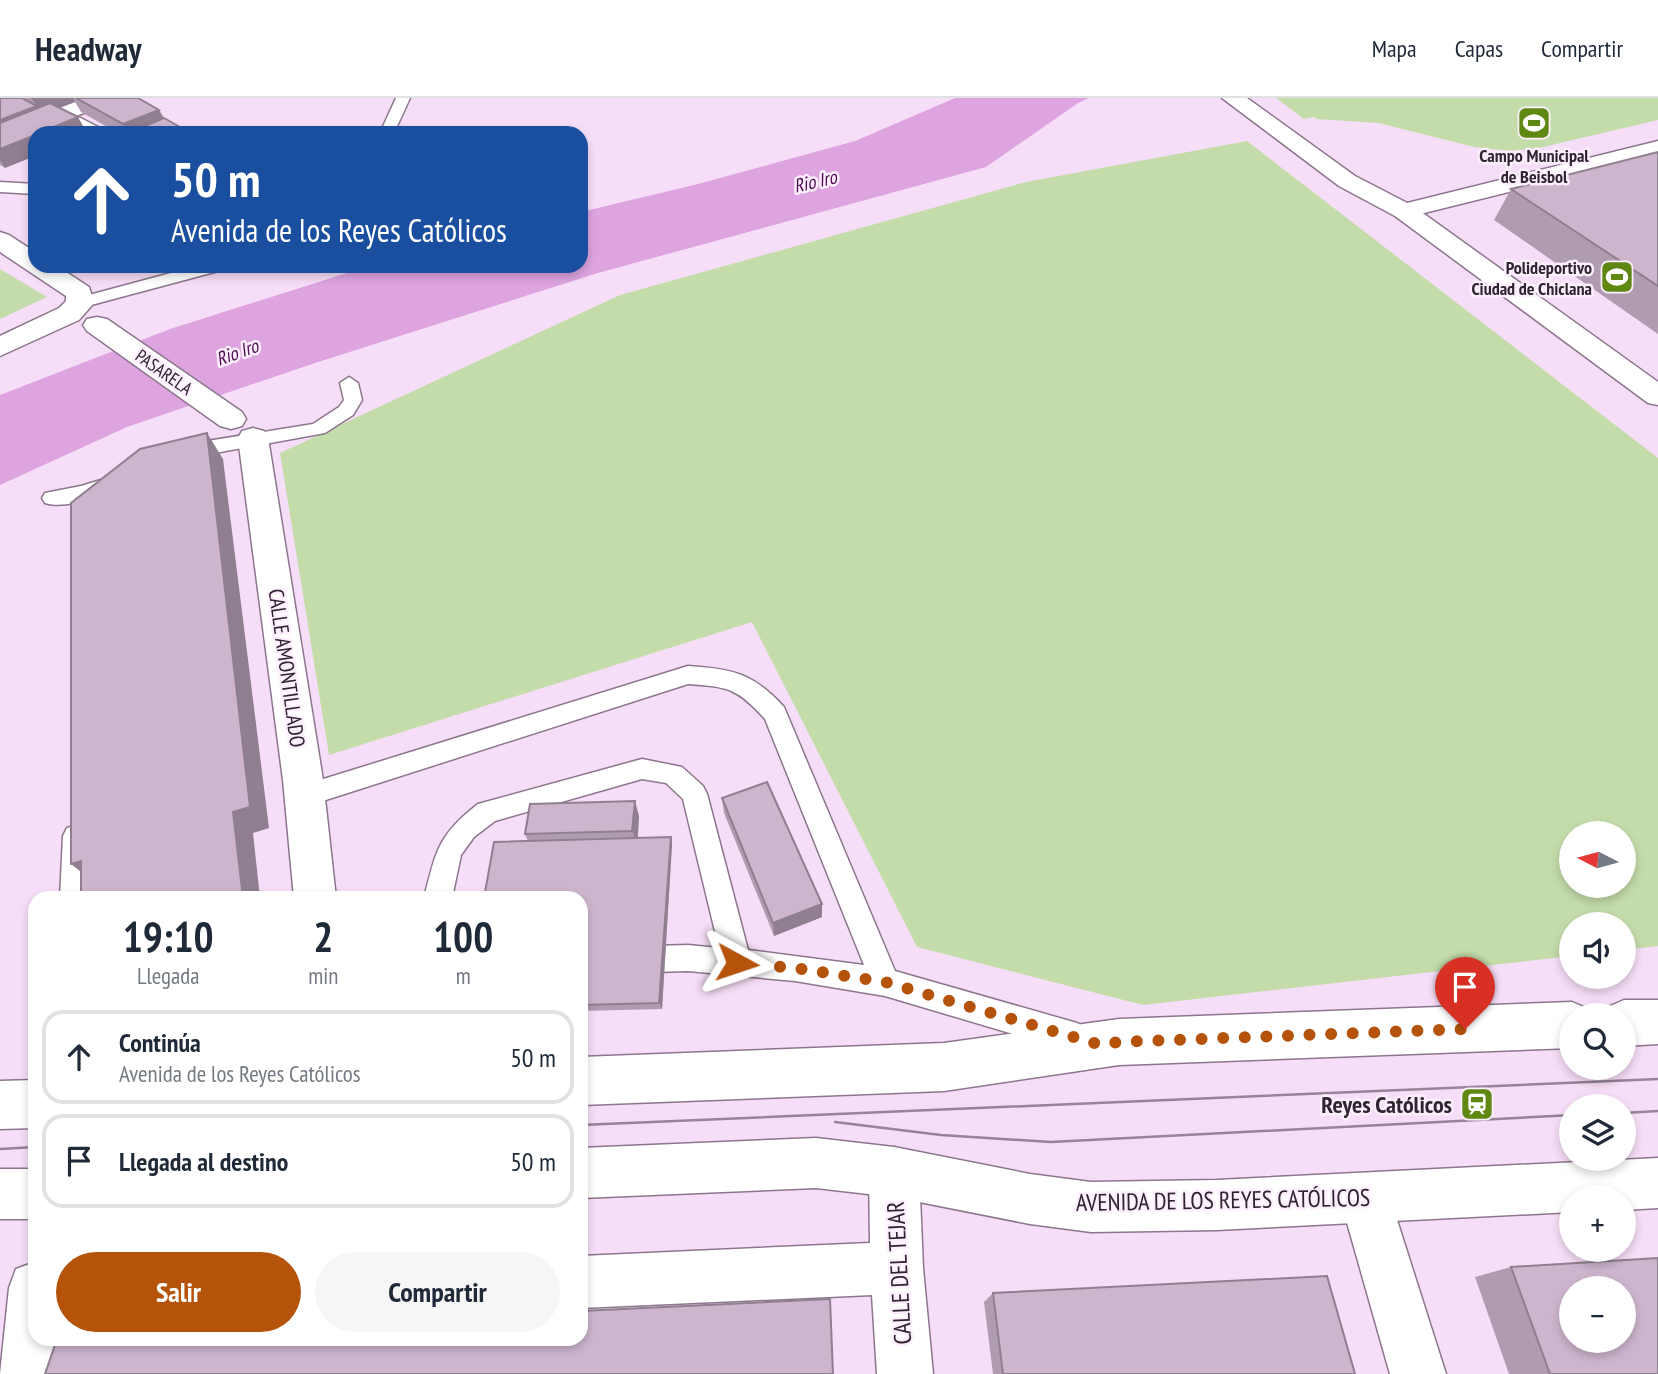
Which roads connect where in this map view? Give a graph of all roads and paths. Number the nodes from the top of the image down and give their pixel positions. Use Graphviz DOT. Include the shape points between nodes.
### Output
graph roads {
  1 [pos="102,98"];
  2 [pos="403,98"];
  3 [pos="1233,98"];
  4 [pos="62,113"];
  5 [pos="30,126"];
  6 [pos="86,126"];
  7 [pos="390,126"];
  8 [pos="28,127"];
  9 [pos="0,138"];
  10 [pos="1658,148"];
  11 [pos="1347,181"];
  12 [pos="0,187"];
  13 [pos="28,189"];
  14 [pos="1404,211"];
  15 [pos="0,240"];
  16 [pos="28,259"];
  17 [pos="49,273"];
  18 [pos="197,273"];
  19 [pos="89,314"];
  20 [pos="0,348"];
  21 [pos="349,383"];
  22 [pos="1658,396"];
  23 [pos="1658,422"];
  24 [pos="242,428"];
  25 [pos="165,458"];
  26 [pos="131,475"];
  27 [pos="52,498"];
  28 [pos="304,796"];
  29 [pos="76,832"];
  30 [pos="74,891"];
  31 [pos="314,891"];
  32 [pos="440,891"];
  33 [pos="588,961"];
  34 [pos="737,963"];
  35 [pos="885,982"];
  36 [pos="1658,1022"];
  37 [pos="1636,1023"];
  38 [pos="1559,1025"];
  39 [pos="1101,1045"];
  40 [pos="588,1081"];
  41 [pos="894,1172"];
  42 [pos="588,1173"];
  43 [pos="1658,1183"];
  44 [pos="0,1194"];
  45 [pos="28,1194"];
  46 [pos="1365,1198"];
  47 [pos="897,1268"];
  48 [pos="588,1282"];
  49 [pos="30,1346"];
  50 [pos="27,1374"];
  51 [pos="905,1374"];
  52 [pos="1418,1374"];
  1 -- 4 [label="main road"];
  2 -- 7 [label="lane"];
  3 -- 11 [label="main road"];
  4 -- 5 [label="main road"];
  4 -- 6 [label="lane"];
  8 -- 9 [label="main road"];
  10 -- 14 [label="main road"];
  11 -- 14 [label="main road"];
  11 -- 23 [label="main road" via="1382,217"];
  12 -- 13 [label="lane"];
  14 -- 22 [label="main road"];
  15 -- 16 [label="main road"];
  17 -- 19 [label="main road, PASARELA" via="79,293"];
  18 -- 19 [label="lane"];
  19 -- 20 [label="main road" via="69,314"];
  19 -- 24 [label="main road, PASARELA"];
  21 -- 24 [label="lane" via="353,400 346,411 318,429"];
  24 -- 25 [label="lane"];
  24 -- 28 [label="main road, CALLE AMONTILLADO"];
  26 -- 27 [label="lane" via="82,493"];
  28 -- 31 [label="main road, CALLE AMONTILLADO"];
  28 -- 35 [label="lane" via="688,675 726,677 752,687 775,714"];
  29 -- 30 [label="lane"];
  32 -- 34 [label="lane" via="449,850 465,829 487,812 642,769 658,769 673,774 694,794"];
  33 -- 34 [label="lane" via="688,958"];
  34 -- 35 [label="lane"];
  35 -- 39 [label="lane"];
  36 -- 37 [label="main road"];
  38 -- 39 [label="main road"];
  39 -- 40 [label="main road" via="944,1067"];
  41 -- 42 [label="main road, AVENIDA DE LOS REYES CATÓLICOS" via="816,1163"];
  41 -- 46 [label="main road, AVENIDA DE LOS REYES CATÓLICOS" via="1091,1207"];
  41 -- 47 [label="main road, CALLE DEL TEJAR"];
  43 -- 46 [label="main road, AVENIDA DE LOS REYES CATÓLICOS"];
  44 -- 45 [label="main road"];
  46 -- 52 [label="main road"];
  47 -- 48 [label="main road"];
  47 -- 51 [label="main road, CALLE DEL TEJAR"];
  49 -- 50 [label="main road"];
}
